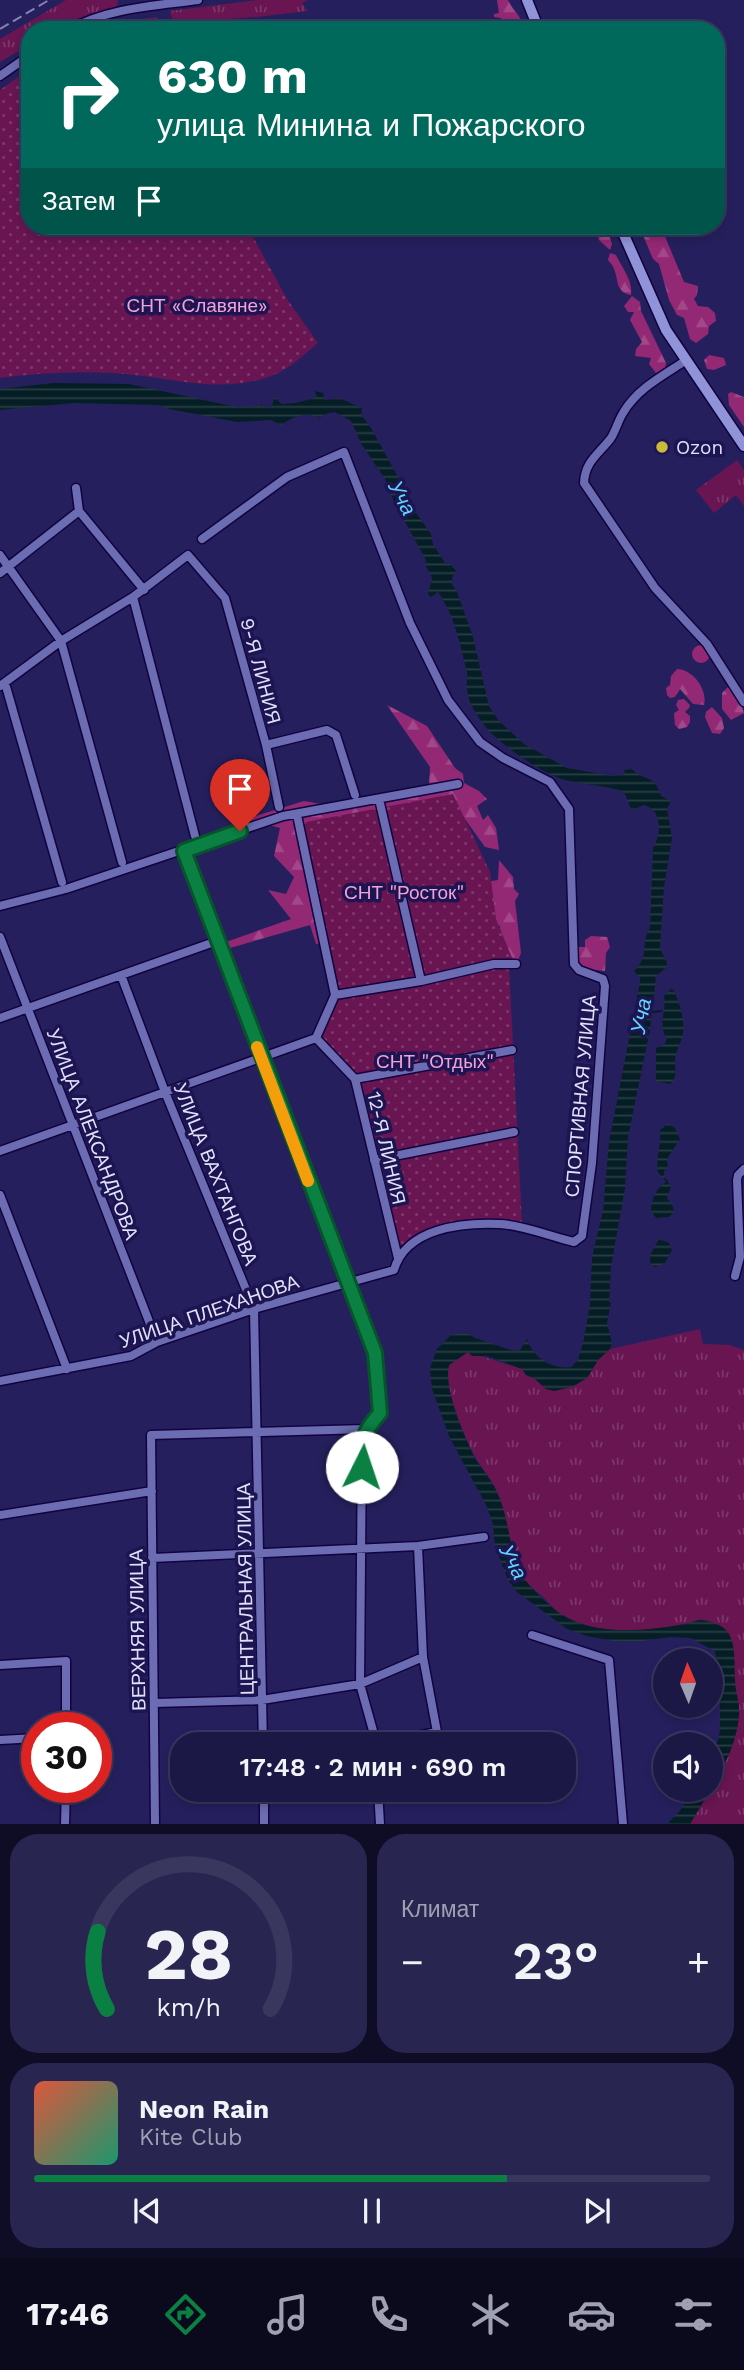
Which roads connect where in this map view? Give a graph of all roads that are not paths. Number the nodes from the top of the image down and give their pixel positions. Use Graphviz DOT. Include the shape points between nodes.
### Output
graph roads {
  1 [pos="198,0"];
  2 [pos="527,0"];
  3 [pos="83,21"];
  4 [pos="535,21"];
  5 [pos="21,61"];
  6 [pos="0,76"];
  7 [pos="624,235"];
  8 [pos="685,361"];
  9 [pos="744,446"];
  10 [pos="76,488"];
  11 [pos="79,511"];
  12 [pos="202,539"];
  13 [pos="0,555"];
  14 [pos="4,570"];
  15 [pos="144,590"];
  16 [pos="133,597"];
  17 [pos="61,641"];
  18 [pos="2,684"];
  19 [pos="744,702"];
  20 [pos="266,745"];
  21 [pos="458,784"];
  22 [pos="355,795"];
  23 [pos="379,799"];
  24 [pos="278,807"];
  25 [pos="297,815"];
  26 [pos="195,836"];
  27 [pos="184,851"];
  28 [pos="122,862"];
  29 [pos="62,882"];
  30 [pos="0,906"];
  31 [pos="0,937"];
  32 [pos="217,940"];
  33 [pos="516,964"];
  34 [pos="121,975"];
  35 [pos="421,981"];
  36 [pos="335,995"];
  37 [pos="27,1009"];
  38 [pos="0,1018"];
  39 [pos="316,1038"];
  40 [pos="512,1050"];
  41 [pos="261,1058"];
  42 [pos="355,1079"];
  43 [pos="165,1092"];
  44 [pos="72,1124"];
  45 [pos="514,1132"];
  46 [pos="0,1151"];
  47 [pos="374,1160"];
  48 [pos="744,1169"];
  49 [pos="0,1195"];
  50 [pos="574,1242"];
  51 [pos="398,1258"];
  52 [pos="735,1276"];
  53 [pos="346,1283"];
  54 [pos="254,1309"];
  55 [pos="157,1342"];
  56 [pos="67,1369"];
  57 [pos="0,1381"];
  58 [pos="366,1429"];
  59 [pos="258,1432"];
  60 [pos="152,1491"];
  61 [pos="0,1516"];
  62 [pos="484,1536"];
  63 [pos="418,1546"];
  64 [pos="362,1548"];
  65 [pos="258,1552"];
  66 [pos="152,1558"];
  67 [pos="532,1635"];
  68 [pos="424,1657"];
  69 [pos="0,1665"];
  70 [pos="360,1684"];
  71 [pos="262,1700"];
  72 [pos="155,1703"];
  73 [pos="66,1712"];
  74 [pos="263,1732"];
  75 [pos="374,1732"];
  76 [pos="437,1732"];
  77 [pos="21,1739"];
  78 [pos="0,1740"];
  79 [pos="264,1802"];
  80 [pos="379,1802"];
  81 [pos="66,1803"];
  82 [pos="65,1824"];
  83 [pos="155,1824"];
  84 [pos="264,1824"];
  85 [pos="380,1824"];
  86 [pos="623,1824"];
  1 -- 3 [label="street" via="115,11"];
  2 -- 4 [label="main road"];
  5 -- 6 [label="street"];
  7 -- 8 [label="main road" via="657,312"];
  8 -- 9 [label="main road"];
  8 -- 19 [label="street" via="643,389 623,413 613,434 590,460 584,484 654,588 707,644"];
  10 -- 11 [label="street"];
  11 -- 14 [label="street"];
  11 -- 15 [label="street"];
  12 -- 50 [label="street, СПОРТИВНАЯ УЛИЦА" via="288,477 344,452 410,623 448,699 489,750 543,777 565,801 569,809 574,964 603,979 606,991 592,1163 582,1236"];
  13 -- 14 [label="street"];
  14 -- 17 [label="street"];
  15 -- 16 [label="street"];
  15 -- 20 [label="street, 9-Я ЛИНИЯ" via="188,555 225,598"];
  16 -- 17 [label="street"];
  16 -- 26 [label="street"];
  17 -- 18 [label="street"];
  17 -- 28 [label="street"];
  18 -- 29 [label="street"];
  20 -- 22 [label="street" via="327,730 336,734"];
  20 -- 24 [label="street, 9-Я ЛИНИЯ"];
  21 -- 23 [label="street"];
  23 -- 25 [label="street"];
  23 -- 35 [label="street"];
  25 -- 27 [label="street"];
  25 -- 36 [label="street"];
  27 -- 30 [label="street"];
  27 -- 32 [label="street"];
  31 -- 37 [label="street, УЛИЦА АЛЕКСАНДРОВА"];
  32 -- 34 [label="street"];
  32 -- 41 [label="street"];
  33 -- 35 [label="street" via="494,964"];
  34 -- 37 [label="street"];
  34 -- 43 [label="street, УЛИЦА ВАХТАНГОВА"];
  35 -- 36 [label="street"];
  36 -- 39 [label="street"];
  37 -- 38 [label="street"];
  37 -- 44 [label="street, УЛИЦА АЛЕКСАНДРОВА"];
  39 -- 41 [label="street"];
  39 -- 42 [label="street, 12-Я ЛИНИЯ"];
  40 -- 42 [label="street"];
  41 -- 43 [label="street"];
  41 -- 53 [label="street"];
  42 -- 47 [label="street, 12-Я ЛИНИЯ"];
  43 -- 44 [label="street"];
  43 -- 54 [label="street, УЛИЦА ВАХТАНГОВА"];
  44 -- 46 [label="street"];
  44 -- 55 [label="street, УЛИЦА АЛЕКСАНДРОВА"];
  45 -- 47 [label="street"];
  47 -- 51 [label="street, 12-Я ЛИНИЯ"];
  48 -- 52 [label="street" via="737,1180 740,1257"];
  49 -- 56 [label="street"];
  50 -- 51 [label="street, УЛИЦА ПЛЕХАНОВА" via="501,1224 446,1228 432,1231"];
  51 -- 53 [label="street, УЛИЦА ПЛЕХАНОВА" via="394,1270"];
  53 -- 54 [label="street, УЛИЦА ПЛЕХАНОВА"];
  53 -- 58 [label="street" via="375,1353 380,1413"];
  54 -- 55 [label="street, УЛИЦА ПЛЕХАНОВА"];
  54 -- 59 [label="street, УЛИЦА ВАХТАНГОВА"];
  55 -- 56 [label="street, УЛИЦА ПЛЕХАНОВА" via="131,1356"];
  56 -- 57 [label="street, УЛИЦА ПЛЕХАНОВА"];
  58 -- 59 [label="street"];
  58 -- 64 [label="street" via="362,1440"];
  59 -- 60 [label="street, ВЕРХНЯЯ УЛИЦА" via="151,1435"];
  59 -- 65 [label="street, ЦЕНТРАЛЬНАЯ УЛИЦА"];
  60 -- 61 [label="street"];
  60 -- 66 [label="street, ВЕРХНЯЯ УЛИЦА"];
  62 -- 63 [label="street"];
  63 -- 64 [label="street"];
  63 -- 68 [label="street"];
  64 -- 65 [label="street"];
  64 -- 70 [label="street"];
  65 -- 66 [label="street"];
  65 -- 71 [label="street, ЦЕНТРАЛЬНАЯ УЛИЦА"];
  66 -- 72 [label="street, ВЕРХНЯЯ УЛИЦА"];
  67 -- 86 [label="street" via="608,1660"];
  68 -- 70 [label="street"];
  68 -- 76 [label="street"];
  69 -- 73 [label="street" via="66,1661"];
  70 -- 71 [label="street"];
  70 -- 75 [label="street"];
  71 -- 72 [label="street"];
  71 -- 74 [label="street, ЦЕНТРАЛЬНАЯ УЛИЦА"];
  72 -- 83 [label="street, ВЕРХНЯЯ УЛИЦА"];
  77 -- 78 [label="street"];
  79 -- 84 [label="street"];
  80 -- 85 [label="street"];
  81 -- 82 [label="street"];
}
